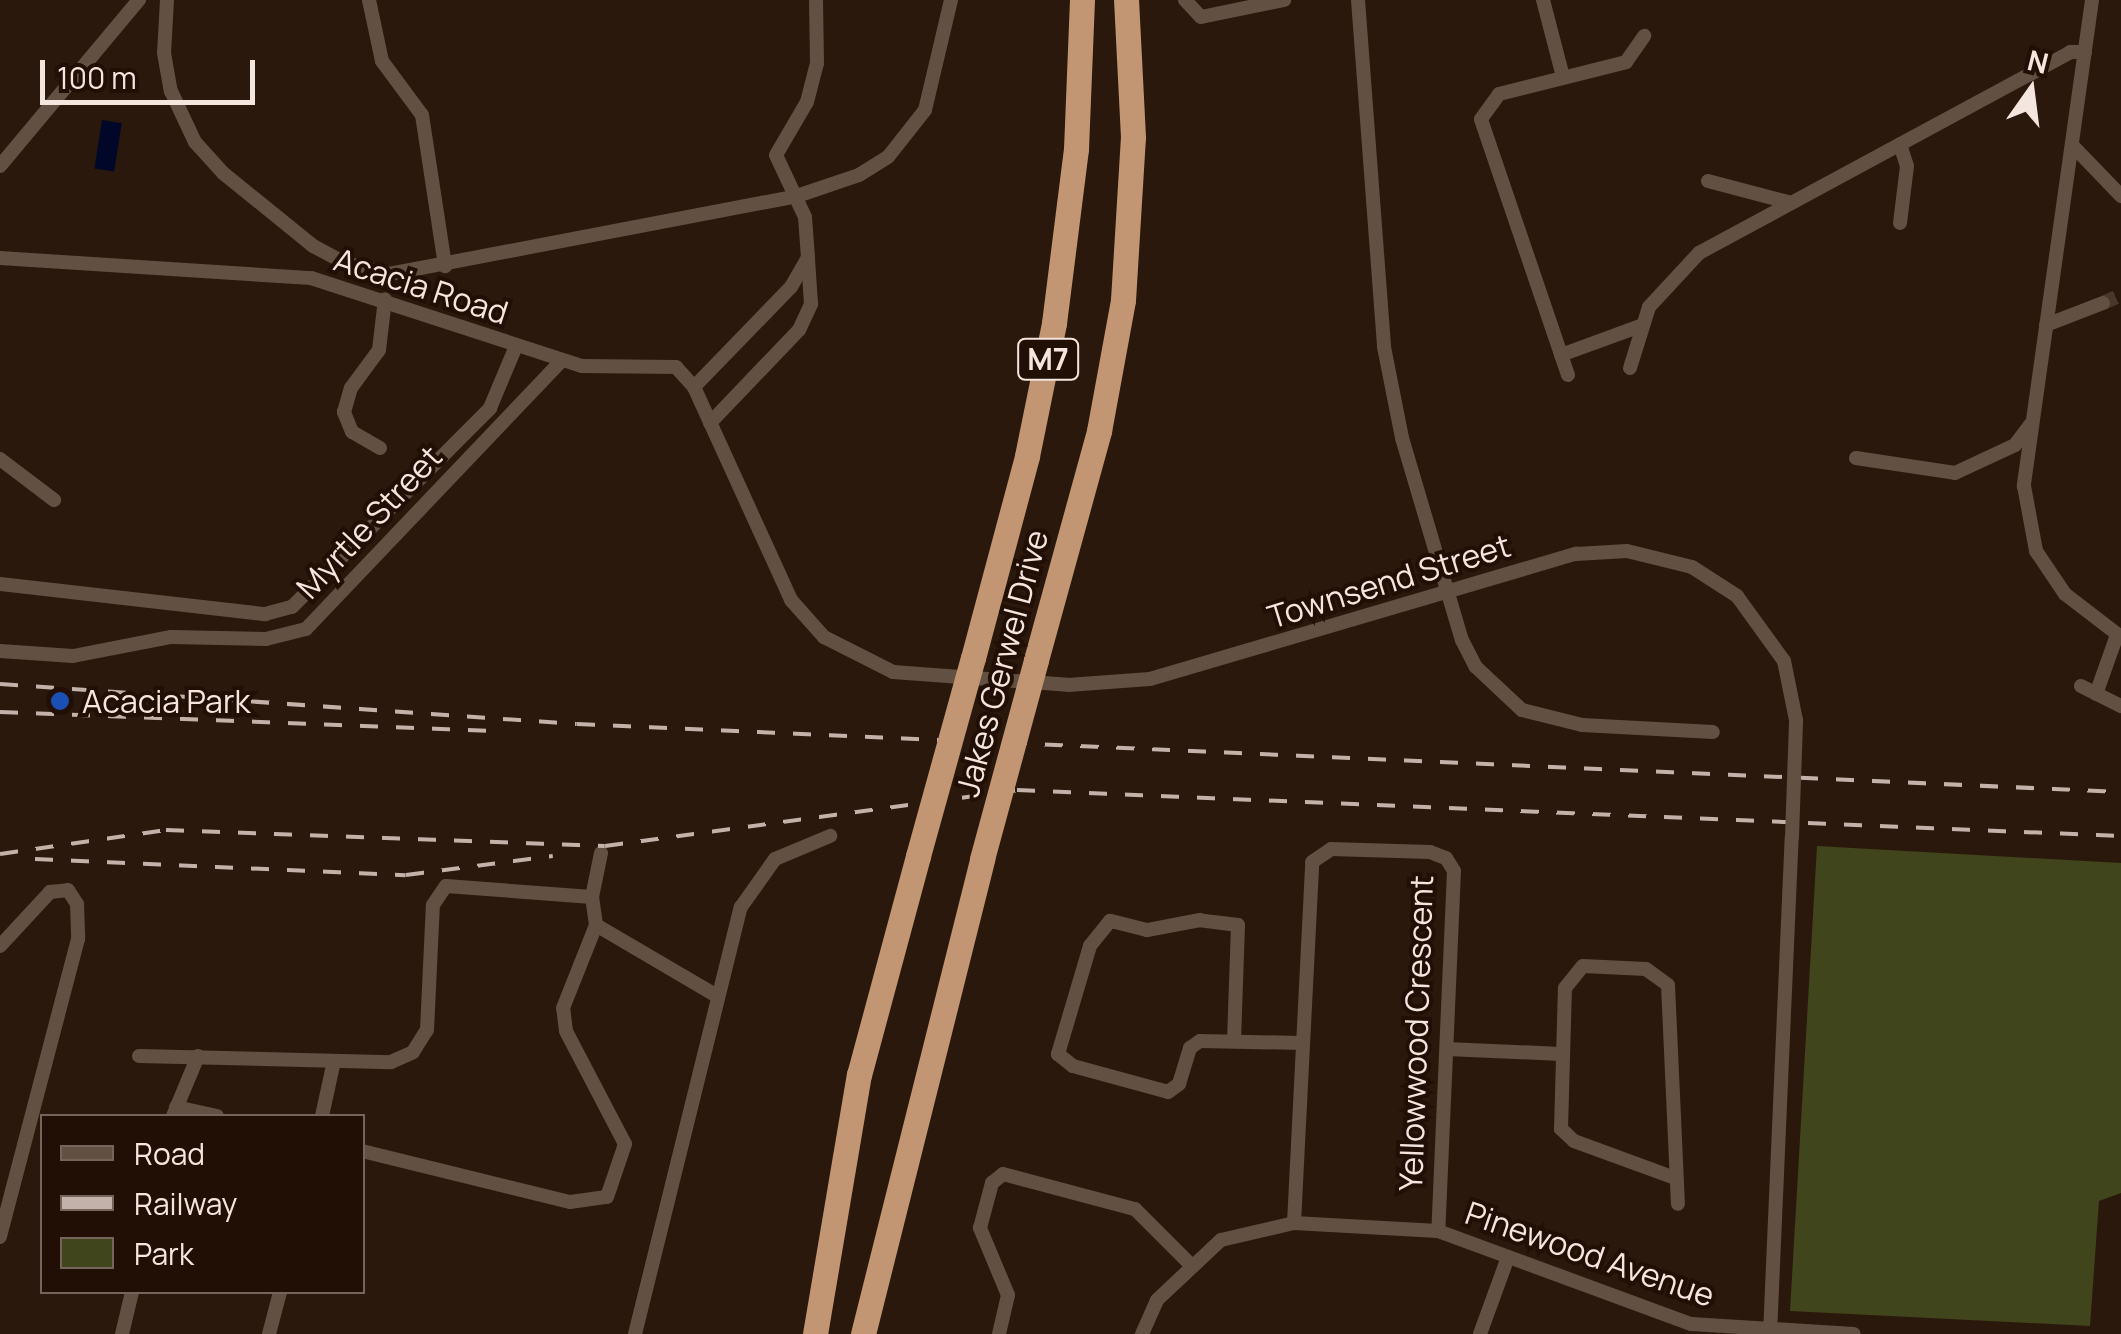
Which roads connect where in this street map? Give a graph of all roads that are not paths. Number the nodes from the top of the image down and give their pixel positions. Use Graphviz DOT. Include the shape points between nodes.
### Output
graph roads {
  1 [pos="138,0"];
  2 [pos="167,0"];
  3 [pos="369,0"];
  4 [pos="816,0"];
  5 [pos="951,0"];
  6 [pos="1082,0"];
  7 [pos="1126,0"];
  8 [pos="1185,0"];
  9 [pos="1284,0"];
  10 [pos="1358,0"];
  11 [pos="1543,0"];
  12 [pos="2092,0"];
  13 [pos="1644,36"];
  14 [pos="2085,52"];
  15 [pos="1563,77"];
  16 [pos="1900,144"];
  17 [pos="2072,145"];
  18 [pos="0,166"];
  19 [pos="1708,181"];
  20 [pos="2121,196"];
  21 [pos="794,197"];
  22 [pos="1788,202"];
  23 [pos="1900,223"];
  24 [pos="0,258"];
  25 [pos="808,258"];
  26 [pos="445,266"];
  27 [pos="386,299"];
  28 [pos="2103,302"];
  29 [pos="1642,324"];
  30 [pos="2046,325"];
  31 [pos="516,346"];
  32 [pos="1561,355"];
  33 [pos="562,360"];
  34 [pos="1630,368"];
  35 [pos="1568,374"];
  36 [pos="694,387"];
  37 [pos="710,423"];
  38 [pos="2032,424"];
  39 [pos="380,448"];
  40 [pos="1856,458"];
  41 [pos="0,459"];
  42 [pos="54,500"];
  43 [pos="0,584"];
  44 [pos="1449,590"];
  45 [pos="2119,636"];
  46 [pos="0,651"];
  47 [pos="2081,686"];
  48 [pos="2096,694"];
  49 [pos="2121,706"];
  50 [pos="1714,732"];
  51 [pos="830,836"];
  52 [pos="601,853"];
  53 [pos="592,897"];
  54 [pos="596,924"];
  55 [pos="0,946"];
  56 [pos="717,996"];
  57 [pos="1234,1040"];
  58 [pos="1302,1043"];
  59 [pos="1447,1049"];
  60 [pos="1561,1054"];
  61 [pos="138,1056"];
  62 [pos="198,1056"];
  63 [pos="334,1062"];
  64 [pos="174,1112"];
  65 [pos="322,1114"];
  66 [pos="365,1153"];
  67 [pos="1674,1178"];
  68 [pos="1678,1204"];
  69 [pos="1294,1222"];
  70 [pos="1438,1232"];
  71 [pos="0,1236"];
  72 [pos="1508,1257"];
  73 [pos="1192,1266"];
  74 [pos="132,1294"];
  75 [pos="279,1294"];
  76 [pos="1770,1332"];
  77 [pos="122,1334"];
  78 [pos="269,1334"];
  79 [pos="635,1334"];
  80 [pos="815,1334"];
  81 [pos="863,1334"];
  82 [pos="1000,1334"];
  83 [pos="1142,1334"];
  84 [pos="1480,1334"];
  85 [pos="1854,1334"];
  1 -- 18 [label="street"];
  2 -- 26 [label="street" via="164,53 171,91 196,142 223,174 329,257 389,274"];
  3 -- 26 [label="street" via="382,61 422,115"];
  4 -- 21 [label="street" via="818,63 808,102 776,155"];
  5 -- 21 [label="street" via="936,83 909,136 859,175"];
  6 -- 80 [label="highway, Jakes Gerwel Drive / M7, bridge" via="1076,150 1054,323 1028,456 859,1075"];
  7 -- 81 [label="highway, Jakes Gerwel Drive / M7, bridge" via="1133,137 1123,300 1102,416"];
  8 -- 9 [label="street" via="1201,17"];
  10 -- 44 [label="street" via="1384,347 1402,438"];
  11 -- 15 [label="street"];
  12 -- 14 [label="street"];
  13 -- 15 [label="street" via="1626,62"];
  14 -- 16 [label="street" via="2070,52"];
  14 -- 17 [label="street"];
  15 -- 32 [label="street" via="1499,94 1481,118"];
  16 -- 22 [label="street"];
  16 -- 23 [label="street" via="1907,166"];
  17 -- 20 [label="street"];
  17 -- 30 [label="street"];
  19 -- 22 [label="street"];
  21 -- 25 [label="street" via="804,218"];
  21 -- 26 [label="street"];
  22 -- 29 [label="street" via="1698,253 1663,286"];
  24 -- 27 [label="street, Acacia Road" via="311,278"];
  25 -- 36 [label="street" via="791,288"];
  25 -- 37 [label="street" via="811,304 799,330"];
  27 -- 31 [label="street, Acacia Road"];
  27 -- 39 [label="street" via="379,350 351,388 344,412 352,432"];
  28 -- 30 [label="street"];
  29 -- 32 [label="street"];
  29 -- 34 [label="street"];
  30 -- 38 [label="street"];
  31 -- 33 [label="street, Acacia Road"];
  31 -- 43 [label="street" via="490,408 292,606 266,614"];
  32 -- 35 [label="street"];
  33 -- 36 [label="street, Acacia Road" via="614,368 669,365"];
  33 -- 46 [label="street, Myrtle Street" via="306,630 266,639 171,637 73,656"];
  36 -- 37 [label="street, Townsend Street"];
  37 -- 44 [label="street, Townsend Street" via="777,578 804,617 848,654 908,676 1068,685 1150,679"];
  38 -- 40 [label="street" via="2015,445 1956,473"];
  38 -- 45 [label="street" via="2024,486 2036,552 2065,594"];
  41 -- 42 [label="street"];
  44 -- 50 [label="street" via="1476,667 1522,710 1582,725"];
  44 -- 76 [label="street, Townsend Street, bridge" via="1576,554 1627,551 1671,559 1736,596 1772,639 1792,684 1796,720"];
  45 -- 48 [label="street"];
  47 -- 48 [label="street"];
  48 -- 49 [label="street"];
  51 -- 56 [label="street" via="789,849 748,892"];
  52 -- 53 [label="street"];
  53 -- 54 [label="street"];
  53 -- 63 [label="street" via="446,886 434,904 426,1030 413,1052 391,1062"];
  54 -- 56 [label="street"];
  54 -- 66 [label="street" via="563,1008 566,1031 625,1144 608,1197 570,1202"];
  55 -- 71 [label="street" via="50,892 68,890 77,904 78,939"];
  56 -- 79 [label="street"];
  57 -- 57 [label="street" via="1194,1043 1179,1084 1168,1092 1073,1066 1058,1054 1090,946 1110,922 1146,930 1200,920 1238,925"];
  57 -- 58 [label="street"];
  58 -- 59 [label="street, Yellowwood Crescent" via="1315,856 1330,849 1430,852 1446,858 1454,871"];
  58 -- 69 [label="street, Yellowwood Crescent"];
  59 -- 60 [label="street"];
  59 -- 70 [label="street, Yellowwood Crescent"];
  60 -- 67 [label="street" via="1563,1133"];
  60 -- 67 [label="street" via="1566,988 1575,970 1646,968 1665,979"];
  61 -- 62 [label="street"];
  62 -- 63 [label="street"];
  62 -- 64 [label="street"];
  63 -- 65 [label="street"];
  67 -- 68 [label="street"];
  69 -- 70 [label="street, Pinewood Avenue"];
  69 -- 73 [label="street, Pinewood Avenue" via="1232,1235"];
  70 -- 72 [label="street, Pinewood Avenue"];
  72 -- 76 [label="street, Pinewood Avenue" via="1691,1324"];
  72 -- 84 [label="street"];
  73 -- 82 [label="street" via="1135,1209 1004,1174 992,1183 980,1228 1008,1295"];
  73 -- 83 [label="street, Pinewood Avenue" via="1151,1306"];
  74 -- 77 [label="street"];
  75 -- 78 [label="street"];
  76 -- 85 [label="street, Pinewood Avenue"];
}
